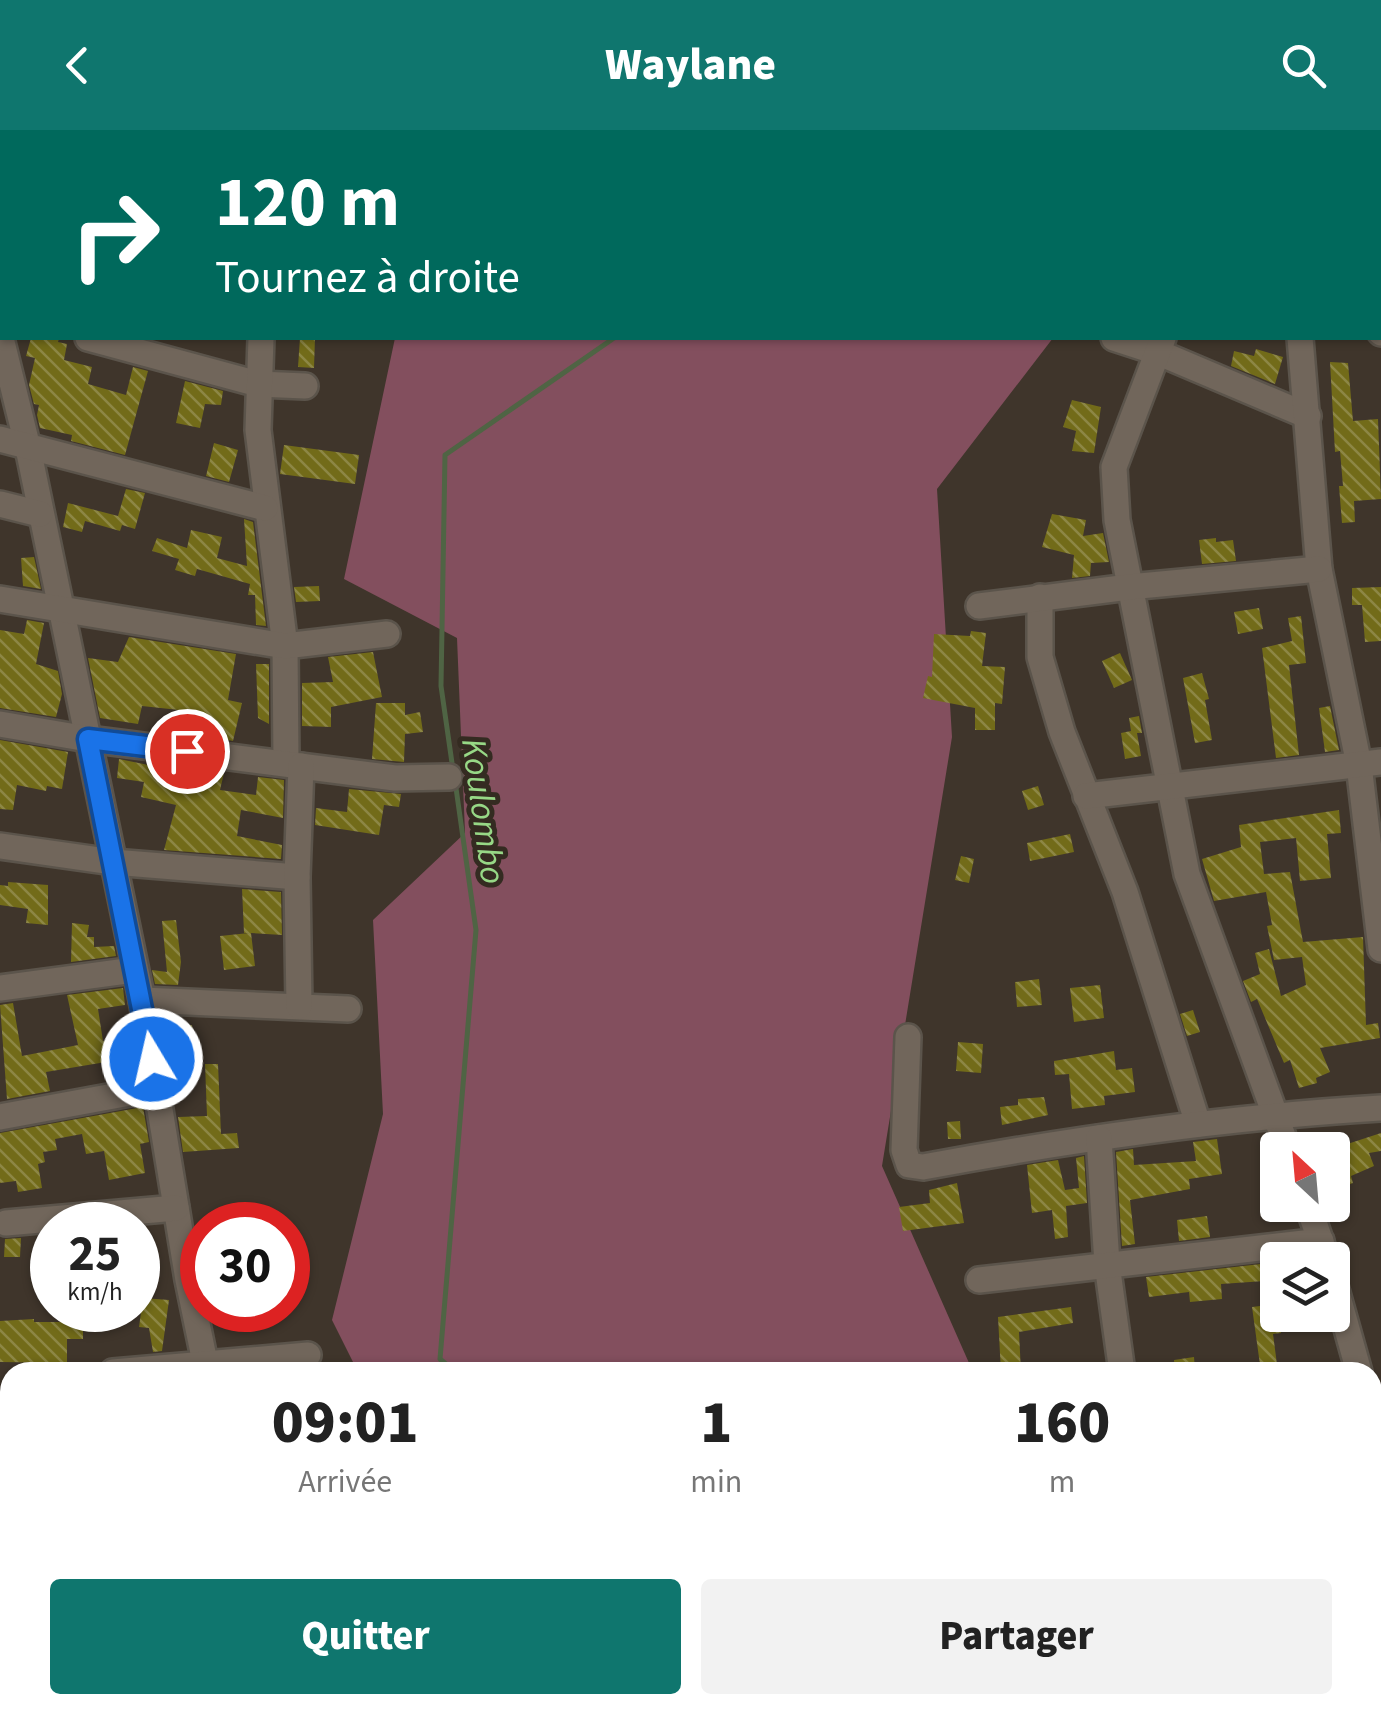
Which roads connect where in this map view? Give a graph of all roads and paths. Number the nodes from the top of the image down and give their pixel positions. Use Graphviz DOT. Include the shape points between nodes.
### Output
graph roads {
  1 [pos="1,340"];
  2 [pos="95,340"];
  3 [pos="260,340"];
  4 [pos="1127,340"];
  5 [pos="1300,340"];
  6 [pos="1160,345"];
  7 [pos="258,384"];
  8 [pos="305,386"];
  9 [pos="1308,416"];
  10 [pos="0,439"];
  11 [pos="28,448"];
  12 [pos="0,504"];
  13 [pos="265,508"];
  14 [pos="40,514"];
  15 [pos="1319,570"];
  16 [pos="1129,588"];
  17 [pos="1040,598"];
  18 [pos="0,600"];
  19 [pos="979,606"];
  20 [pos="60,610"];
  21 [pos="386,634"];
  22 [pos="285,646"];
  23 [pos="0,724"];
  24 [pos="88,739"];
  25 [pos="294,764"];
  26 [pos="1370,764"];
  27 [pos="449,777"];
  28 [pos="1169,788"];
  29 [pos="1086,796"];
  30 [pos="0,846"];
  31 [pos="112,862"];
  32 [pos="297,877"];
  33 [pos="1381,949"];
  34 [pos="134,970"];
  35 [pos="0,988"];
  36 [pos="142,1000"];
  37 [pos="299,1006"];
  38 [pos="348,1008"];
  39 [pos="908,1037"];
  40 [pos="156,1088"];
  41 [pos="1381,1108"];
  42 [pos="1276,1114"];
  43 [pos="0,1117"];
  44 [pos="1198,1124"];
  45 [pos="1282,1132"];
  46 [pos="1099,1138"];
  47 [pos="176,1208"];
  48 [pos="6,1223"];
  49 [pos="1260,1255"];
  50 [pos="1107,1264"];
  51 [pos="979,1280"];
  52 [pos="1349,1332"];
  53 [pos="308,1355"];
  54 [pos="205,1362"];
  55 [pos="257,1362"];
  56 [pos="1121,1362"];
  57 [pos="1357,1362"];
  1 -- 11 [label="street"];
  2 -- 7 [label="street"];
  3 -- 7 [label="street"];
  4 -- 6 [label="street"];
  5 -- 9 [label="street"];
  6 -- 9 [label="street"];
  6 -- 16 [label="street" via="1114,467"];
  7 -- 8 [label="street"];
  7 -- 13 [label="street"];
  9 -- 15 [label="street"];
  10 -- 11 [label="street"];
  11 -- 13 [label="street"];
  11 -- 14 [label="street"];
  12 -- 14 [label="street"];
  13 -- 22 [label="street"];
  14 -- 20 [label="street"];
  15 -- 16 [label="street"];
  15 -- 26 [label="street"];
  16 -- 17 [label="street"];
  16 -- 28 [label="street"];
  17 -- 19 [label="street"];
  17 -- 29 [label="street" via="1040,657"];
  18 -- 20 [label="street"];
  20 -- 22 [label="street"];
  20 -- 24 [label="street"];
  21 -- 22 [label="street"];
  22 -- 25 [label="street"];
  23 -- 24 [label="street"];
  24 -- 25 [label="street"];
  24 -- 31 [label="street"];
  25 -- 27 [label="street" via="395,778"];
  25 -- 32 [label="street"];
  26 -- 28 [label="street"];
  26 -- 33 [label="street"];
  28 -- 29 [label="street"];
  28 -- 42 [label="street" via="1186,874"];
  29 -- 44 [label="street" via="1125,892"];
  30 -- 31 [label="street"];
  31 -- 32 [label="street"];
  31 -- 34 [label="street"];
  32 -- 37 [label="street"];
  34 -- 35 [label="street"];
  34 -- 36 [label="street"];
  36 -- 37 [label="street"];
  36 -- 40 [label="street"];
  37 -- 38 [label="street"];
  39 -- 46 [label="street" via="909,1164"];
  40 -- 43 [label="street"];
  40 -- 47 [label="street"];
  41 -- 42 [label="street"];
  42 -- 44 [label="street"];
  42 -- 45 [label="street"];
  44 -- 46 [label="street"];
  46 -- 50 [label="street"];
  47 -- 48 [label="street"];
  47 -- 54 [label="street"];
  49 -- 50 [label="street"];
  50 -- 51 [label="street"];
  50 -- 56 [label="street"];
  52 -- 57 [label="street"];
  53 -- 55 [label="street"];
}
